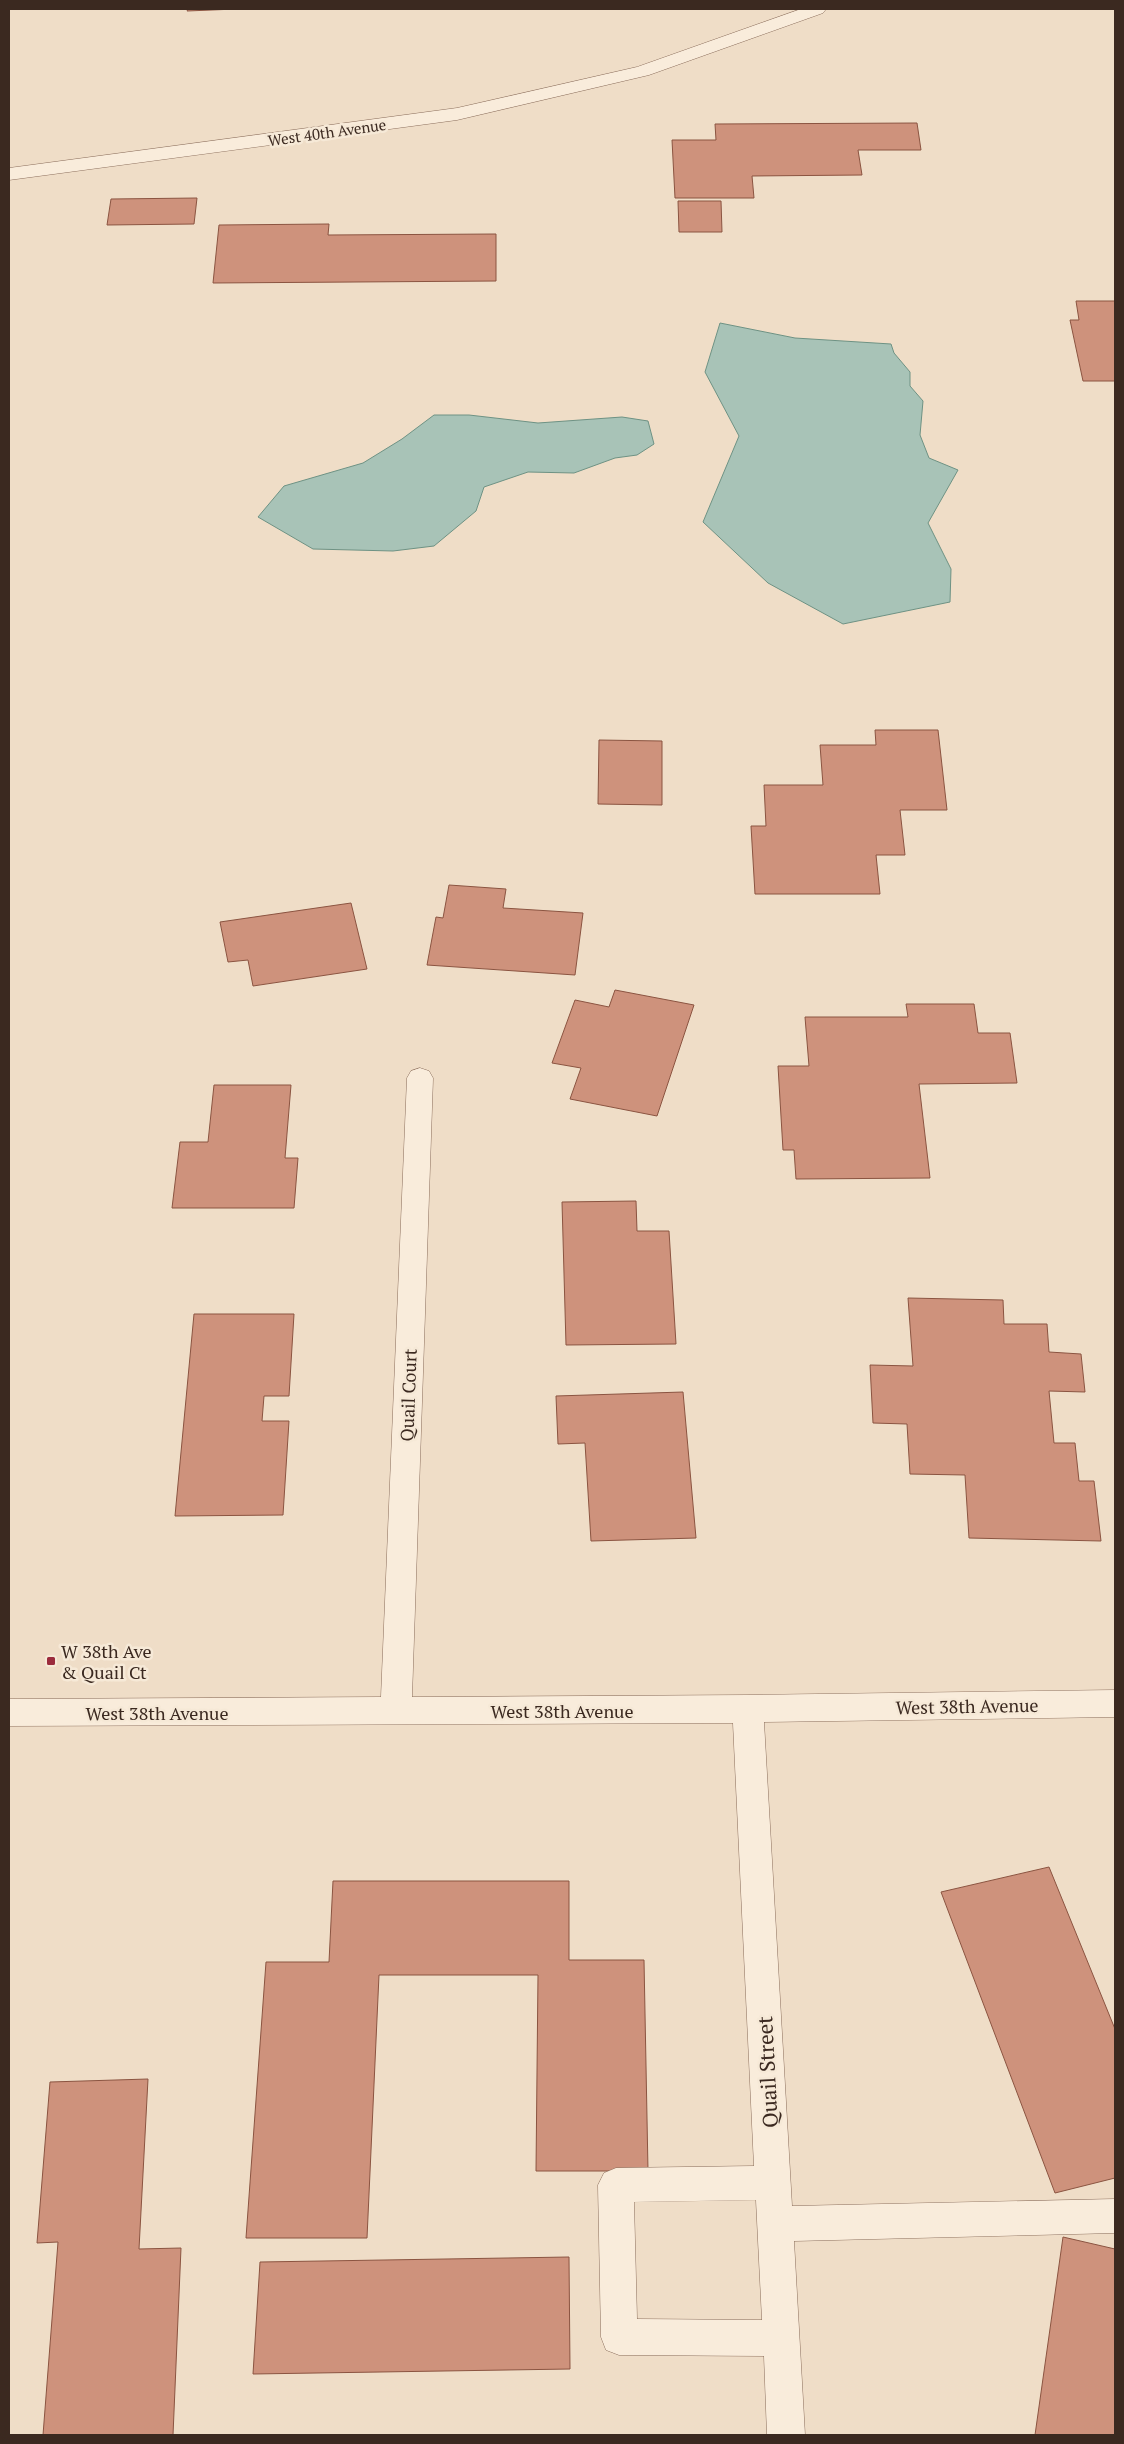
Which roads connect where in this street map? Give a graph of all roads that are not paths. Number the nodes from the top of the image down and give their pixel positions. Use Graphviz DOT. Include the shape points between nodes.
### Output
graph roads {
  1 [pos="817,9"];
  2 [pos="9,174"];
  3 [pos="420,1078"];
  4 [pos="1115,1703"];
  5 [pos="748,1709"];
  6 [pos="396,1712"];
  7 [pos="9,1713"];
  8 [pos="773,2183"];
  9 [pos="1115,2216"];
  10 [pos="775,2224"];
  11 [pos="781,2338"];
  12 [pos="786,2435"];
  1 -- 2 [label="street, West 40th Avenue" via="643,71 457,114"];
  3 -- 6 [label="street, Quail Court"];
  4 -- 5 [label="street, West 38th Avenue"];
  5 -- 6 [label="street, West 38th Avenue"];
  5 -- 8 [label="street, Quail Street"];
  6 -- 7 [label="street, West 38th Avenue"];
  8 -- 10 [label="street, Quail Street"];
  8 -- 11 [label="street" via="616,2185 619,2337"];
  9 -- 10 [label="street"];
  10 -- 11 [label="street, Quail Street"];
  11 -- 12 [label="street, Quail Street"];
}
